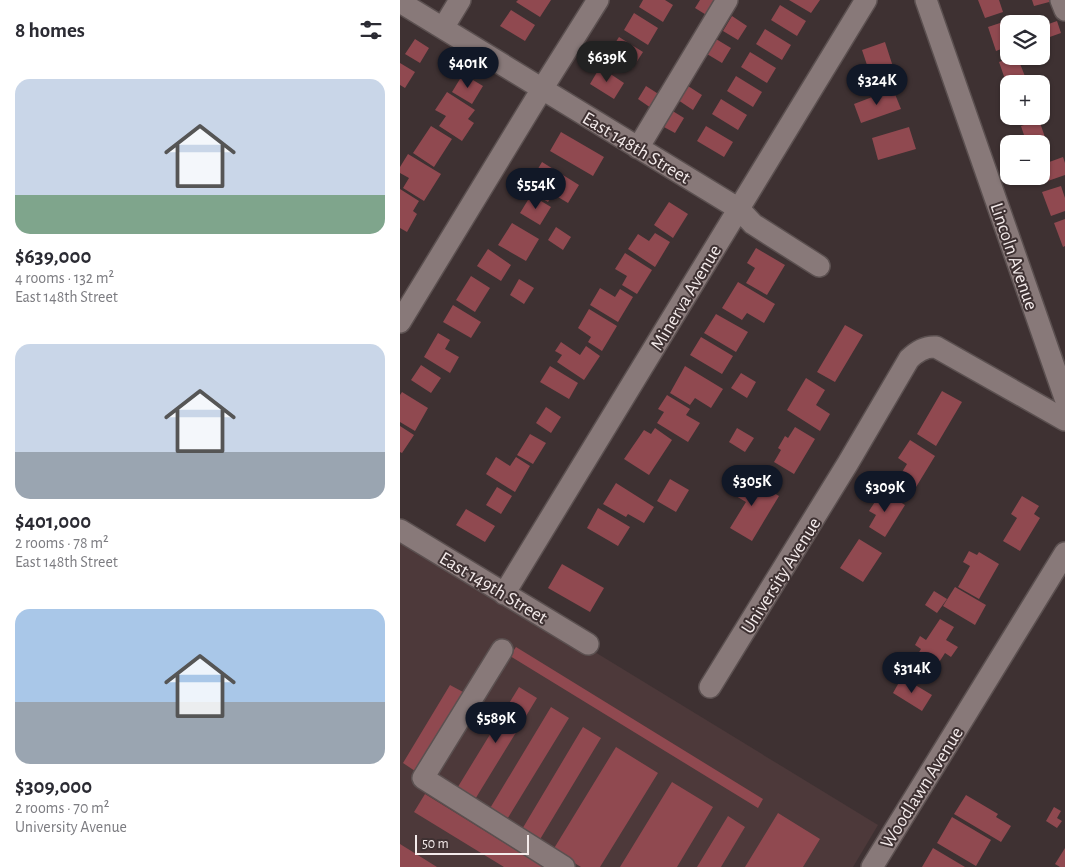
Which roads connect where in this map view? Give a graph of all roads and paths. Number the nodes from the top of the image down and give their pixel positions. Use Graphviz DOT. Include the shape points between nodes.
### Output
graph roads {
  1 [pos="460,0"];
  2 [pos="598,0"];
  3 [pos="727,0"];
  4 [pos="866,0"];
  5 [pos="926,0"];
  6 [pos="1061,0"];
  7 [pos="400,2"];
  8 [pos="1065,10"];
  9 [pos="443,28"];
  10 [pos="542,89"];
  11 [pos="638,148"];
  12 [pos="739,209"];
  13 [pos="819,266"];
  14 [pos="400,322"];
  15 [pos="1065,398"];
  16 [pos="1065,420"];
  17 [pos="400,530"];
  18 [pos="1065,553"];
  19 [pos="504,594"];
  20 [pos="588,644"];
  21 [pos="502,650"];
  22 [pos="710,687"];
  23 [pos="564,867"];
  24 [pos="872,867"];
  1 -- 9 [label="street"];
  2 -- 10 [label="street"];
  3 -- 11 [label="street"];
  4 -- 12 [label="street, Minerva Avenue"];
  5 -- 15 [label="street, Lincoln Avenue"];
  6 -- 8 [label="street"];
  7 -- 9 [label="street, East 148th Street"];
  9 -- 10 [label="street, East 148th Street"];
  10 -- 11 [label="street, East 148th Street"];
  10 -- 14 [label="street"];
  11 -- 12 [label="street, East 148th Street"];
  12 -- 13 [label="street, East 148th Street" via="753,224"];
  12 -- 19 [label="street, Minerva Avenue"];
  16 -- 22 [label="street, University Avenue" via="936,347 917,352 909,359"];
  17 -- 19 [label="street, East 149th Street"];
  18 -- 24 [label="street, Woodlawn Avenue"];
  19 -- 20 [label="street, East 149th Street"];
  21 -- 23 [label="street" via="423,778"];
}
